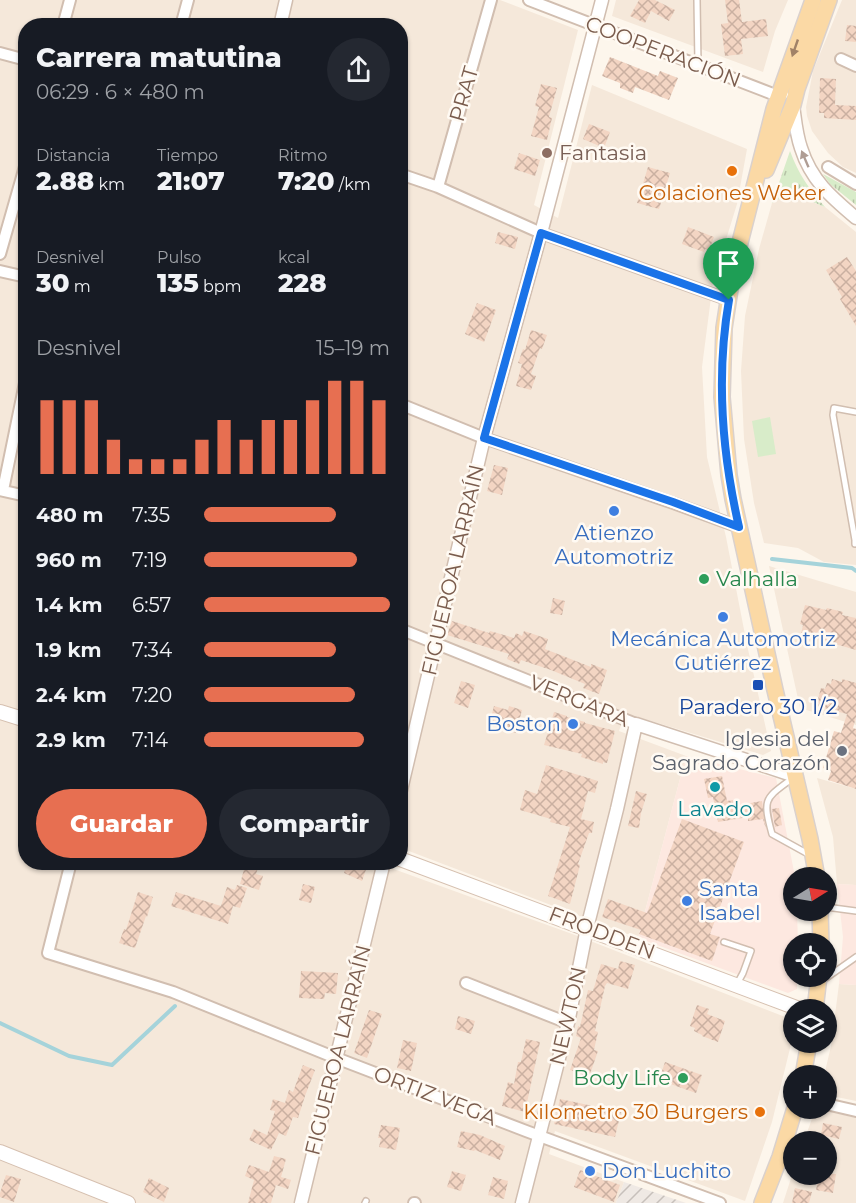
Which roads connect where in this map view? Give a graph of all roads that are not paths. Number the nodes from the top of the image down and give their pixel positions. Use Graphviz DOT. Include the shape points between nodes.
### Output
graph roads {
  1 [pos="70,0"];
  2 [pos="188,0"];
  3 [pos="286,0"];
  4 [pos="491,0"];
  5 [pos="529,0"];
  6 [pos="602,0"];
  7 [pos="697,0"];
  8 [pos="813,0"];
  9 [pos="829,0"];
  10 [pos="65,18"];
  11 [pos="183,18"];
  12 [pos="281,18"];
  13 [pos="596,26"];
  14 [pos="0,53"];
  15 [pos="18,58"];
  16 [pos="841,59"];
  17 [pos="698,64"];
  18 [pos="856,66"];
  19 [pos="797,89"];
  20 [pos="778,96"];
  21 [pos="793,105"];
  22 [pos="828,167"];
  23 [pos="408,177"];
  24 [pos="856,184"];
  25 [pos="438,187"];
  26 [pos="18,191"];
  27 [pos="746,217"];
  28 [pos="856,218"];
  29 [pos="541,233"];
  30 [pos="0,254"];
  31 [pos="0,271"];
  32 [pos="18,275"];
  33 [pos="729,300"];
  34 [pos="408,407"];
  35 [pos="856,412"];
  36 [pos="18,415"];
  37 [pos="484,438"];
  38 [pos="2,490"];
  39 [pos="18,494"];
  40 [pos="739,527"];
  41 [pos="855,543"];
  42 [pos="408,632"];
  43 [pos="437,643"];
  44 [pos="0,712"];
  45 [pos="18,718"];
  46 [pos="636,724"];
  47 [pos="408,761"];
  48 [pos="795,776"];
  49 [pos="813,857"];
  50 [pos="408,861"];
  51 [pos="815,867"];
  52 [pos="68,870"];
  53 [pos="382,870"];
  54 [pos="837,908"];
  55 [pos="856,911"];
  56 [pos="587,928"];
  57 [pos="724,942"];
  58 [pos="856,957"];
  59 [pos="837,969"];
  60 [pos="466,983"];
  61 [pos="737,984"];
  62 [pos="783,1002"];
  63 [pos="568,1023"];
  64 [pos="336,1058"];
  65 [pos="837,1107"];
  66 [pos="856,1111"];
  67 [pos="792,1119"];
  68 [pos="538,1136"];
  69 [pos="0,1152"];
  70 [pos="128,1203"];
  71 [pos="301,1203"];
  72 [pos="522,1203"];
  73 [pos="720,1203"];
  74 [pos="762,1203"];
  1 -- 10 [label="street"];
  2 -- 11 [label="street"];
  3 -- 12 [label="street"];
  4 -- 25 [label="street, PRAT"];
  5 -- 13 [label="street, COOPERACIÓN"];
  6 -- 13 [label="street, FIGUEROA LARRAÍN"];
  7 -- 17 [label="lane"];
  8 -- 20 [label="main road, one-way"];
  9 -- 19 [label="main road"];
  13 -- 17 [label="street, COOPERACIÓN"];
  13 -- 29 [label="street, FIGUEROA LARRAÍN"];
  14 -- 15 [label="street"];
  16 -- 18 [label="street"];
  17 -- 20 [label="street, COOPERACIÓN"];
  19 -- 20 [label="street"];
  19 -- 21 [label="main road"];
  20 -- 27 [label="main road"];
  21 -- 27 [label="main road"];
  28 -- 21 [label="street, one-way" via="820,185 807,165"];
  22 -- 24 [label="street"];
  23 -- 25 [label="street"];
  25 -- 29 [label="street"];
  26 -- 30 [label="street"];
  27 -- 33 [label="main road"];
  29 -- 33 [label="street"];
  29 -- 37 [label="street, FIGUEROA LARRAÍN"];
  31 -- 32 [label="street"];
  33 -- 40 [label="main road" via="722,398 729,475"];
  34 -- 37 [label="street"];
  35 -- 41 [label="lane" via="834,408 833,415"];
  36 -- 38 [label="street"];
  37 -- 40 [label="street"];
  37 -- 43 [label="street, FIGUEROA LARRAÍN"];
  38 -- 39 [label="street"];
  40 -- 48 [label="main road"];
  42 -- 43 [label="street, VERGARA"];
  43 -- 46 [label="street, VERGARA"];
  43 -- 47 [label="street, FIGUEROA LARRAÍN"];
  44 -- 45 [label="main road"];
  46 -- 48 [label="street, VERGARA"];
  46 -- 56 [label="street, NEWTON"];
  48 -- 49 [label="main road"];
  48 -- 49 [label="lane" via="769,796 767,815 772,834"];
  49 -- 51 [label="main road"];
  50 -- 56 [label="main road, FRODDEN"];
  52 -- 64 [label="street, ORTIZ VEGA" via="48,953 173,992"];
  53 -- 64 [label="street, FIGUEROA LARRAÍN"];
  54 -- 55 [label="lane"];
  56 -- 61 [label="main road, FRODDEN"];
  56 -- 63 [label="street, NEWTON"];
  57 -- 61 [label="lane" via="751,951"];
  58 -- 59 [label="lane"];
  60 -- 63 [label="street"];
  61 -- 62 [label="main road, FRODDEN"];
  63 -- 68 [label="street, NEWTON"];
  64 -- 68 [label="street, ORTIZ VEGA"];
  64 -- 71 [label="street, FIGUEROA LARRAÍN"];
  65 -- 66 [label="street"];
  67 -- 74 [label="main road"];
  68 -- 72 [label="street, NEWTON"];
  68 -- 73 [label="street, ORTIZ VEGA"];
  69 -- 70 [label="main road"];
}
